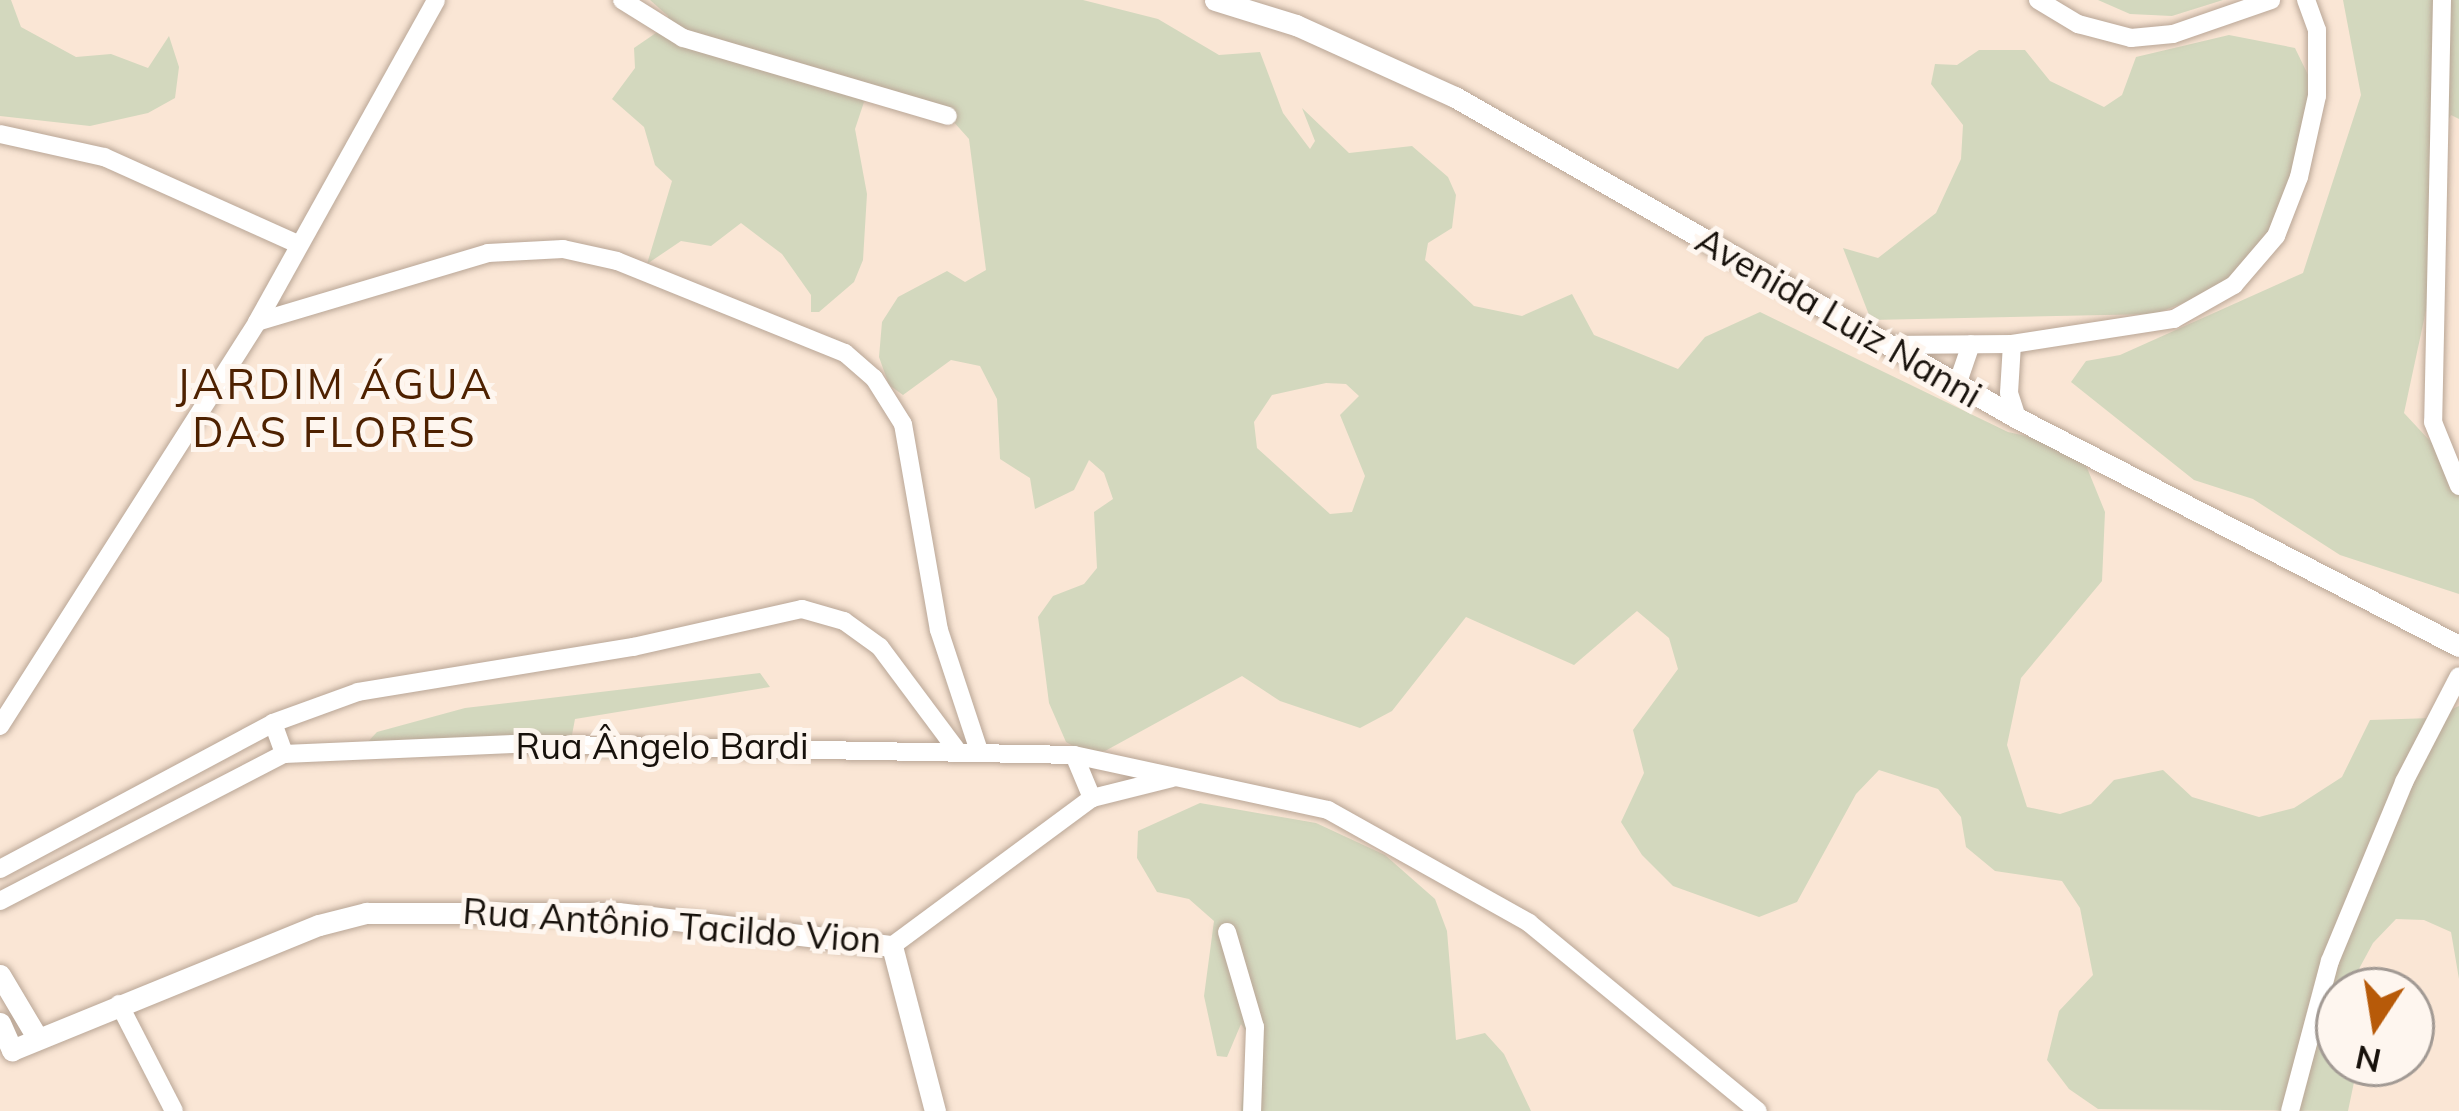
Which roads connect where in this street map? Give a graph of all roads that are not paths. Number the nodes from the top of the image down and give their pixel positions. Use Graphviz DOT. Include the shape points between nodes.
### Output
graph roads {
  1 [pos="436,0"];
  2 [pos="622,0"];
  3 [pos="2038,0"];
  4 [pos="2271,0"];
  5 [pos="2306,0"];
  6 [pos="2442,0"];
  7 [pos="1230,2"];
  8 [pos="949,116"];
  9 [pos="0,134"];
  10 [pos="298,244"];
  11 [pos="257,322"];
  12 [pos="1887,344"];
  13 [pos="1971,344"];
  14 [pos="2012,344"];
  15 [pos="1957,385"];
  16 [pos="2017,418"];
  17 [pos="2459,486"];
  18 [pos="2459,646"];
  19 [pos="2459,676"];
  20 [pos="273,723"];
  21 [pos="0,726"];
  22 [pos="956,749"];
  23 [pos="979,751"];
  24 [pos="284,754"];
  25 [pos="1074,755"];
  26 [pos="1176,777"];
  27 [pos="1091,798"];
  28 [pos="0,869"];
  29 [pos="0,901"];
  30 [pos="1227,932"];
  31 [pos="892,946"];
  32 [pos="0,975"];
  33 [pos="119,1004"];
  34 [pos="0,1023"];
  35 [pos="38,1039"];
  36 [pos="6,1053"];
  37 [pos="174,1111"];
  38 [pos="935,1111"];
  39 [pos="1252,1111"];
  40 [pos="1758,1111"];
  41 [pos="2290,1111"];
  1 -- 10 [label="street"];
  2 -- 8 [label="street" via="683,38"];
  3 -- 4 [label="street" via="2078,24 2131,38 2173,34"];
  5 -- 14 [label="street" via="2317,31 2317,96 2276,236 2234,285 2174,319"];
  6 -- 17 [label="street" via="2432,422"];
  7 -- 12 [label="street, Avenida Luiz Nanni" via="1455,97"];
  9 -- 10 [label="street" via="104,157"];
  10 -- 11 [label="street"];
  11 -- 21 [label="street"];
  11 -- 23 [label="street" via="488,253 563,249 616,261 845,352 874,378 903,424 939,630"];
  12 -- 13 [label="street"];
  12 -- 15 [label="street, Avenida Luiz Nanni"];
  13 -- 14 [label="street"];
  13 -- 15 [label="street"];
  14 -- 16 [label="street" via="2009,393"];
  15 -- 16 [label="street, Avenida Luiz Nanni"];
  16 -- 18 [label="street, Avenida Luiz Nanni"];
  19 -- 41 [label="street" via="2404,782 2330,961"];
  20 -- 22 [label="street" via="358,692 633,647 802,609 844,621 880,647"];
  20 -- 24 [label="street"];
  20 -- 28 [label="street"];
  22 -- 23 [label="street, Rua Ângelo Bardi"];
  22 -- 24 [label="street, Rua Ângelo Bardi" via="513,744"];
  23 -- 25 [label="street, Rua Ângelo Bardi"];
  24 -- 29 [label="street"];
  25 -- 26 [label="street, Rua Ângelo Bardi"];
  25 -- 27 [label="street"];
  26 -- 27 [label="street, Rua Antônio Tacildo Vion"];
  26 -- 40 [label="street, Rua Ângelo Bardi" via="1328,810 1408,853 1529,923"];
  27 -- 31 [label="street, Rua Antônio Tacildo Vion"];
  30 -- 39 [label="street" via="1255,1027"];
  31 -- 33 [label="street, Rua Antônio Tacildo Vion" via="618,914 428,908 319,925"];
  31 -- 38 [label="street"];
  32 -- 35 [label="street"];
  33 -- 35 [label="street, Rua Antônio Tacildo Vion"];
  33 -- 37 [label="street"];
  34 -- 36 [label="street"];
  35 -- 36 [label="street, Rua Antônio Tacildo Vion"];
}
